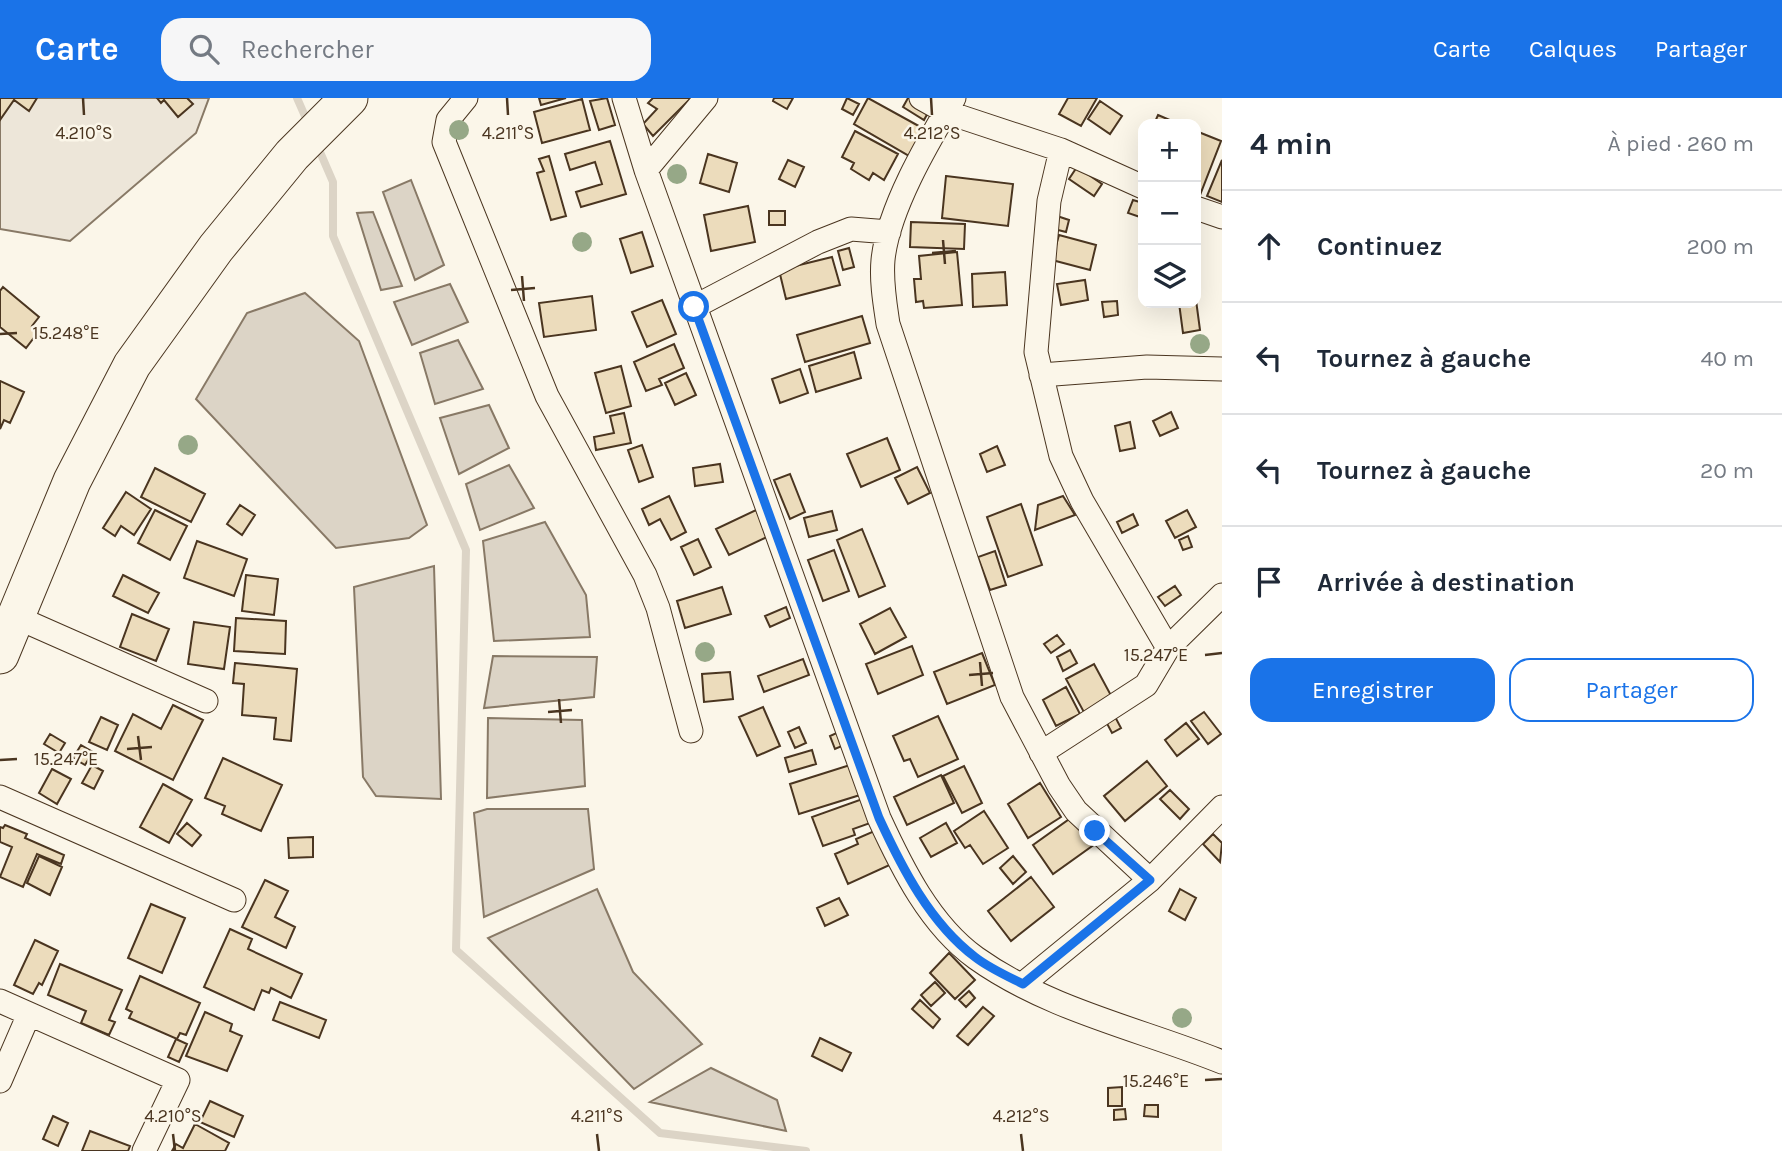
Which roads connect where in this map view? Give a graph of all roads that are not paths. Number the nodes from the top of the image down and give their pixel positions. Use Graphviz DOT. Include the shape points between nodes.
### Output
graph roads {
  1 [pos="466,98"];
  2 [pos="624,98"];
  3 [pos="706,98"];
  4 [pos="921,98"];
  5 [pos="950,105"];
  6 [pos="339,106"];
  7 [pos="1062,150"];
  8 [pos="646,170"];
  9 [pos="1138,185"];
  10 [pos="1201,210"];
  11 [pos="1222,217"];
  12 [pos="889,232"];
  13 [pos="694,307"];
  14 [pos="1222,369"];
  15 [pos="1041,375"];
  16 [pos="1222,595"];
  17 [pos="18,618"];
  18 [pos="1168,648"];
  19 [pos="0,655"];
  20 [pos="206,701"];
  21 [pos="691,731"];
  22 [pos="1041,753"];
  23 [pos="0,797"];
  24 [pos="1222,807"];
  25 [pos="1150,880"];
  26 [pos="234,900"];
  27 [pos="1023,984"];
  28 [pos="0,1000"];
  29 [pos="29,1014"];
  30 [pos="1222,1062"];
  31 [pos="0,1081"];
  32 [pos="144,1151"];
  1 -- 21 [label="street" via="448,120 444,142 547,396 659,608"];
  2 -- 8 [label="street"];
  3 -- 8 [label="street"];
  4 -- 5 [label="street"];
  5 -- 7 [label="street"];
  5 -- 12 [label="street"];
  6 -- 17 [label="main road" via="216,248 132,365 72,481"];
  7 -- 9 [label="street"];
  7 -- 15 [label="street" via="1049,201 1036,352"];
  8 -- 13 [label="street"];
  10 -- 11 [label="street"];
  12 -- 13 [label="street" via="851,229"];
  12 -- 22 [label="street" via="883,260 888,324 1012,697"];
  13 -- 27 [label="street" via="874,805 897,857 951,935 975,957"];
  14 -- 15 [label="street" via="1147,367"];
  15 -- 18 [label="street" via="1061,456 1082,501"];
  16 -- 18 [label="street"];
  17 -- 19 [label="main road"];
  17 -- 20 [label="street"];
  18 -- 22 [label="street" via="1146,685"];
  22 -- 25 [label="street" via="1076,811"];
  23 -- 26 [label="street"];
  24 -- 25 [label="street"];
  25 -- 27 [label="street"];
  27 -- 30 [label="street" via="1097,1018"];
  28 -- 29 [label="street"];
  29 -- 31 [label="street"];
  29 -- 32 [label="street" via="178,1080"];
}
